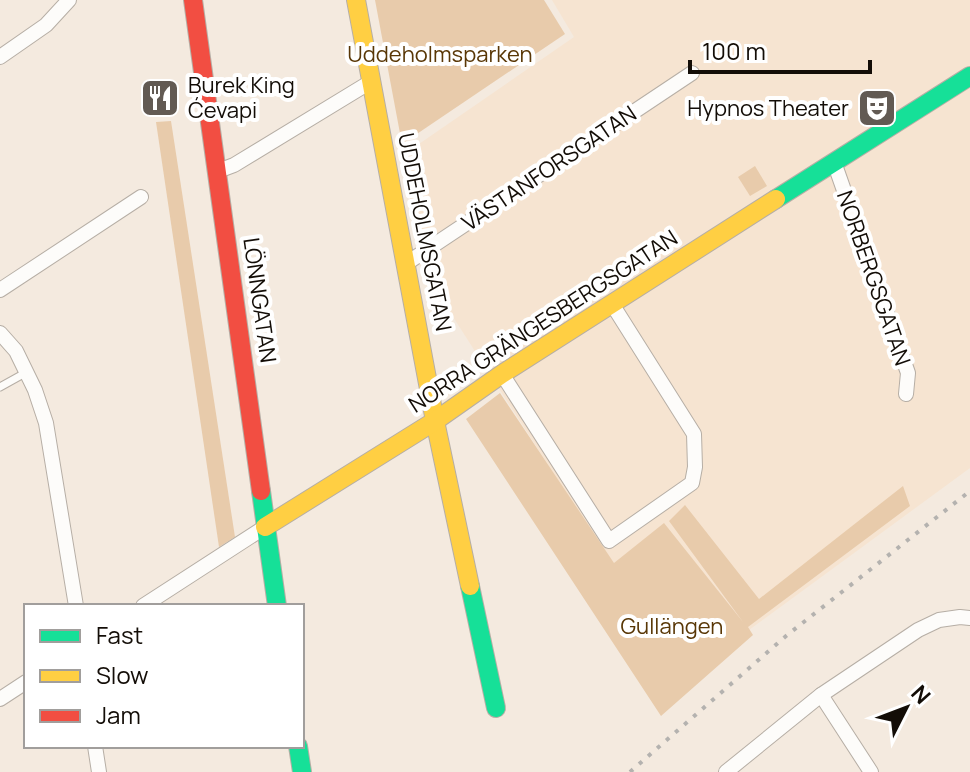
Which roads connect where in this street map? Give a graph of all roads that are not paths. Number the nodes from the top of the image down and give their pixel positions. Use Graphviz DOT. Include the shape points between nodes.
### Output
graph roads {
  1 [pos="69,0"];
  2 [pos="193,0"];
  3 [pos="356,0"];
  4 [pos="0,57"];
  5 [pos="692,73"];
  6 [pos="970,76"];
  7 [pos="372,81"];
  8 [pos="834,162"];
  9 [pos="218,171"];
  10 [pos="141,197"];
  11 [pos="407,263"];
  12 [pos="0,290"];
  13 [pos="612,304"];
  14 [pos="0,333"];
  15 [pos="27,372"];
  16 [pos="502,374"];
  17 [pos="0,387"];
  18 [pos="906,394"];
  19 [pos="435,421"];
  20 [pos="265,527"];
  21 [pos="76,604"];
  22 [pos="146,604"];
  23 [pos="277,604"];
  24 [pos="970,618"];
  25 [pos="24,683"];
  26 [pos="821,695"];
  27 [pos="0,699"];
  28 [pos="496,708"];
  29 [pos="95,748"];
  30 [pos="298,748"];
  31 [pos="99,772"];
  32 [pos="302,772"];
  33 [pos="726,772"];
  34 [pos="871,772"];
  1 -- 4 [label="street" via="46,25"];
  2 -- 9 [label="street, LÖNNGATAN"];
  3 -- 7 [label="street, UDDEHOLMSGATAN"];
  5 -- 11 [label="street, VÄSTANFORSGATAN"];
  6 -- 8 [label="street, NORRA GRÄNGESBERGSGATAN"];
  7 -- 9 [label="street"];
  7 -- 11 [label="street, UDDEHOLMSGATAN"];
  8 -- 13 [label="street, NORRA GRÄNGESBERGSGATAN"];
  8 -- 18 [label="street, NORBERGSGATAN" via="908,373"];
  9 -- 20 [label="street, LÖNNGATAN"];
  10 -- 12 [label="street"];
  11 -- 19 [label="street, UDDEHOLMSGATAN"];
  13 -- 16 [label="street, NORRA GRÄNGESBERGSGATAN"];
  13 -- 16 [label="street" via="694,434 695,467 692,483 609,541"];
  14 -- 15 [label="street"];
  15 -- 17 [label="lane"];
  15 -- 21 [label="street" via="46,423"];
  16 -- 19 [label="street, NORRA GRÄNGESBERGSGATAN"];
  19 -- 20 [label="street, NORRA GRÄNGESBERGSGATAN"];
  19 -- 28 [label="street, UDDEHOLMSGATAN"];
  20 -- 22 [label="street, NORRA GRÄNGESBERGSGATAN"];
  20 -- 23 [label="street, LÖNNGATAN"];
  24 -- 26 [label="street" via="928,624"];
  25 -- 27 [label="street"];
  26 -- 33 [label="street"];
  26 -- 34 [label="street"];
  29 -- 31 [label="street"];
  30 -- 32 [label="street"];
}
